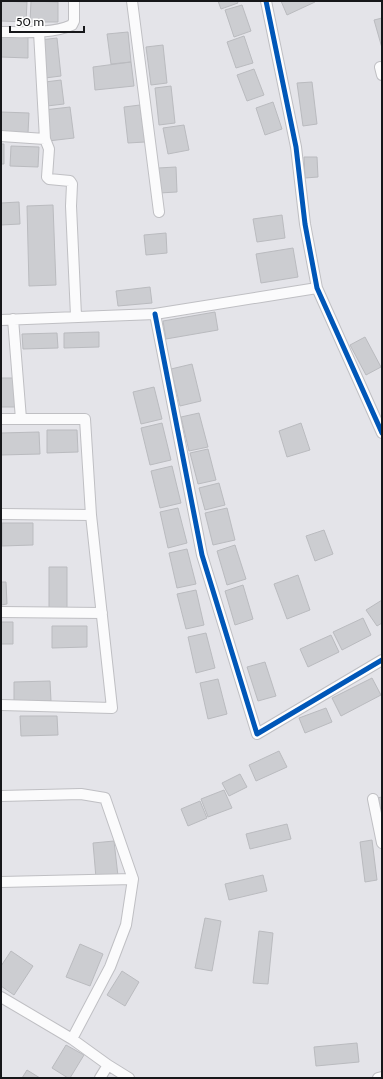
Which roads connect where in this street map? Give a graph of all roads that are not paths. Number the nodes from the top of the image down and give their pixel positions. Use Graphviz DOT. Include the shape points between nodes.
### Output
graph roads {
  1 [pos="74,1"];
  2 [pos="132,1"];
  3 [pos="266,1"];
  4 [pos="1,32"];
  5 [pos="39,32"];
  6 [pos="1,136"];
  7 [pos="45,138"];
  8 [pos="159,212"];
  9 [pos="317,288"];
  10 [pos="155,314"];
  11 [pos="76,316"];
  12 [pos="13,319"];
  13 [pos="1,320"];
  14 [pos="1,419"];
  15 [pos="21,419"];
  16 [pos="382,433"];
  17 [pos="1,514"];
  18 [pos="92,515"];
  19 [pos="1,612"];
  20 [pos="102,613"];
  21 [pos="382,660"];
  22 [pos="1,706"];
  23 [pos="1,796"];
  24 [pos="373,799"];
  25 [pos="382,843"];
  26 [pos="132,879"];
  27 [pos="1,882"];
  28 [pos="1,997"];
  29 [pos="72,1039"];
  30 [pos="108,1065"];
  31 [pos="382,1077"];
  32 [pos="100,1078"];
  33 [pos="129,1078"];
  34 [pos="378,1078"];
  1 -- 5 [label="street" via="72,25"];
  2 -- 8 [label="street"];
  3 -- 9 [label="street" via="296,147 305,224"];
  4 -- 5 [label="street"];
  5 -- 7 [label="street"];
  6 -- 7 [label="street"];
  7 -- 11 [label="street" via="49,149 47,178 70,181 72,184"];
  9 -- 10 [label="street"];
  9 -- 16 [label="street"];
  10 -- 11 [label="street"];
  10 -- 21 [label="street" via="202,555 257,734"];
  11 -- 12 [label="street"];
  12 -- 13 [label="street"];
  12 -- 15 [label="street"];
  14 -- 15 [label="street"];
  15 -- 18 [label="street" via="85,419"];
  17 -- 18 [label="street"];
  18 -- 20 [label="street"];
  19 -- 20 [label="street"];
  20 -- 22 [label="street" via="112,708"];
  23 -- 26 [label="street" via="81,794 105,798"];
  24 -- 25 [label="street"];
  26 -- 27 [label="street"];
  26 -- 29 [label="street" via="126,925 116,953"];
  28 -- 29 [label="street"];
  29 -- 30 [label="street"];
  30 -- 32 [label="street"];
  30 -- 33 [label="street"];
  31 -- 34 [label="street"];
}
